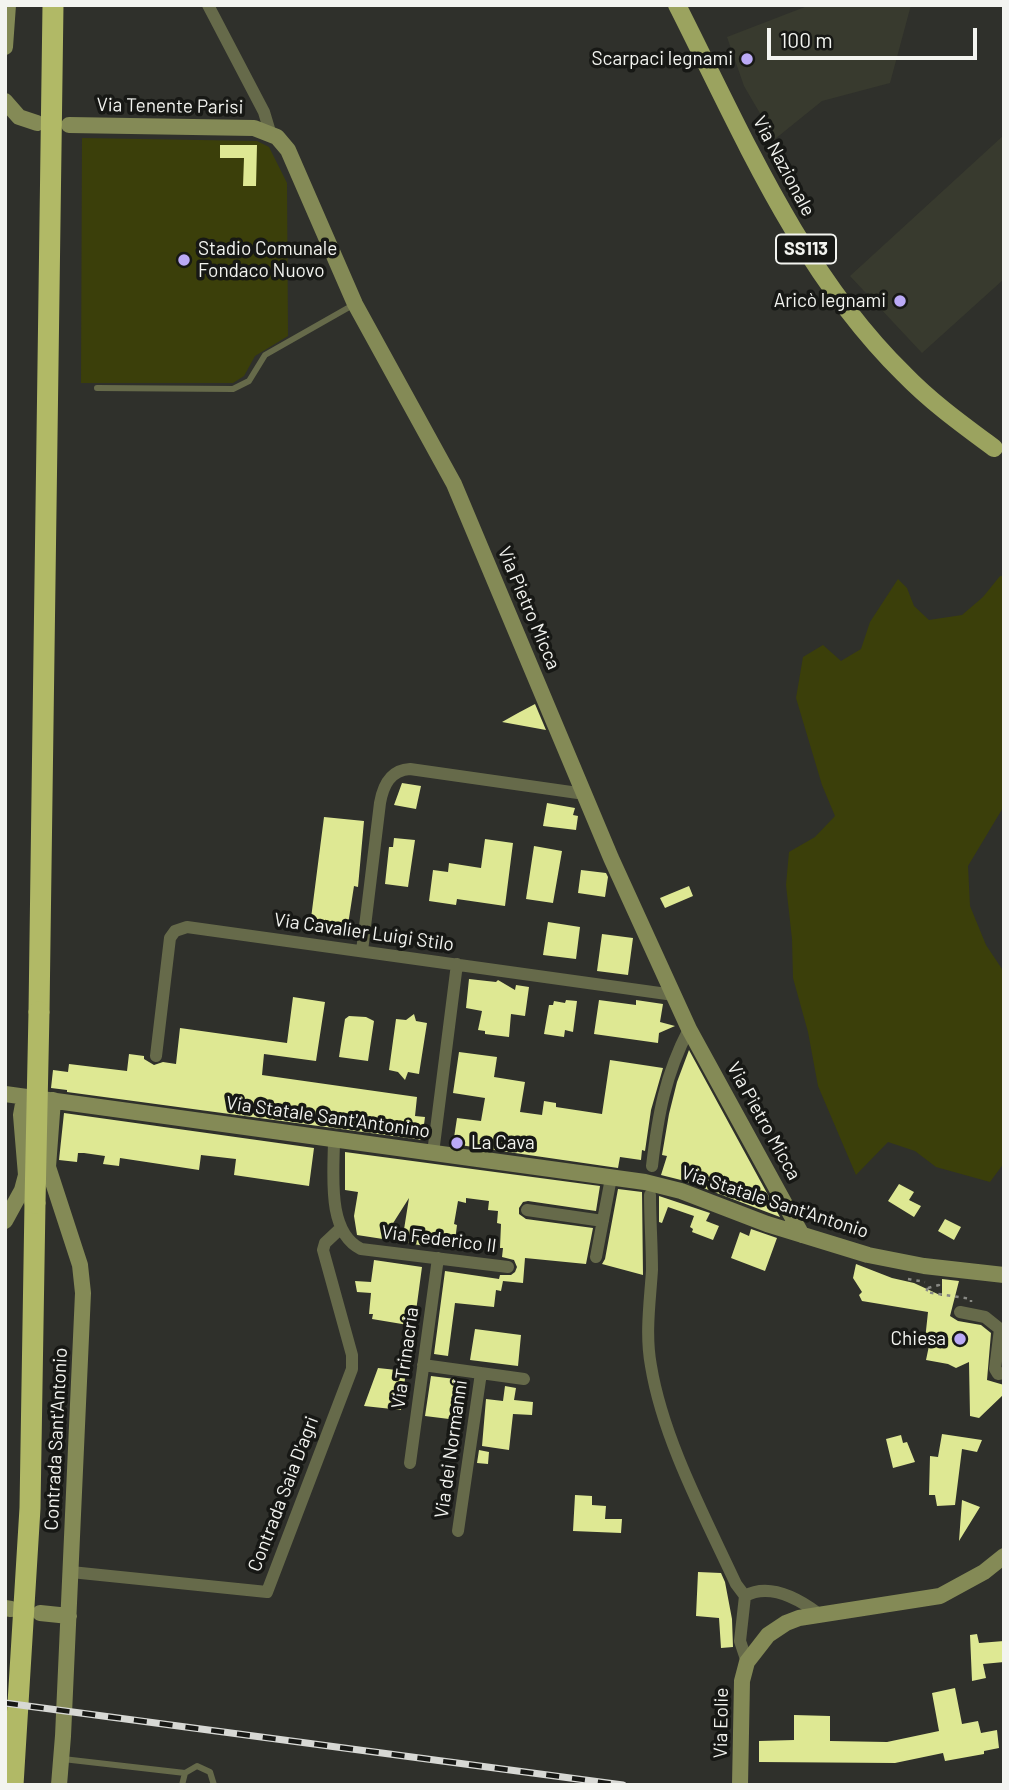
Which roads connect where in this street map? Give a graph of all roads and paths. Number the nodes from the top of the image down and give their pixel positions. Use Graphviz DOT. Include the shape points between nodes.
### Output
graph roads {
  1 [pos="8,5"];
  2 [pos="53,5"];
  3 [pos="208,5"];
  4 [pos="677,5"];
  5 [pos="5,47"];
  6 [pos="5,101"];
  7 [pos="37,123"];
  8 [pos="69,125"];
  9 [pos="270,132"];
  10 [pos="355,304"];
  11 [pos="97,388"];
  12 [pos="994,448"];
  13 [pos="584,794"];
  14 [pos="362,951"];
  15 [pos="457,964"];
  16 [pos="674,995"];
  17 [pos="689,1029"];
  18 [pos="156,1056"];
  19 [pos="5,1094"];
  20 [pos="31,1097"];
  21 [pos="5,1100"];
  22 [pos="53,1100"];
  23 [pos="22,1122"];
  24 [pos="334,1138"];
  25 [pos="433,1153"];
  26 [pos="652,1166"];
  27 [pos="611,1178"];
  28 [pos="651,1188"];
  29 [pos="55,1192"];
  30 [pos="29,1197"];
  31 [pos="527,1210"];
  32 [pos="5,1221"];
  33 [pos="603,1221"];
  34 [pos="341,1228"];
  35 [pos="802,1234"];
  36 [pos="596,1257"];
  37 [pos="438,1258"];
  38 [pos="508,1267"];
  39 [pos="1004,1275"];
  40 [pos="921,1283"];
  41 [pos="964,1313"];
  42 [pos="423,1365"];
  43 [pos="481,1373"];
  44 [pos="1004,1373"];
  45 [pos="524,1379"];
  46 [pos="410,1463"];
  47 [pos="458,1531"];
  48 [pos="1004,1556"];
  49 [pos="71,1572"];
  50 [pos="745,1596"];
  51 [pos="40,1613"];
  52 [pos="819,1614"];
  53 [pos="69,1616"];
  54 [pos="747,1662"];
  55 [pos="61,1758"];
  56 [pos="185,1773"];
  57 [pos="13,1785"];
  58 [pos="59,1785"];
  59 [pos="182,1785"];
  60 [pos="214,1785"];
  61 [pos="740,1785"];
  1 -- 5 [label="street"];
  2 -- 30 [label="highway, bridge" via="39,1012"];
  3 -- 9 [label="street, Via Pietro Micca"];
  4 -- 12 [label="main road, Via Nazionale / SS113" via="796,232 833,290 903,374"];
  6 -- 7 [label="street" via="19,117"];
  8 -- 9 [label="street, Via Tenente Parisi" via="246,127"];
  9 -- 10 [label="street, Via Pietro Micca" via="288,150"];
  10 -- 11 [label="lane" via="265,355 249,381 233,389"];
  10 -- 13 [label="street, Via Pietro Micca" via="454,484"];
  13 -- 14 [label="street" via="401,769 383,789"];
  13 -- 16 [label="street, Via Pietro Micca"];
  14 -- 15 [label="street, Via Cavalier Luigi Stilo"];
  14 -- 18 [label="street, Via Cavalier Luigi Stilo" via="198,928 175,931 169,946"];
  15 -- 16 [label="street, Via Cavalier Luigi Stilo"];
  15 -- 25 [label="street"];
  16 -- 17 [label="street, Via Pietro Micca"];
  17 -- 26 [label="street" via="665,1084"];
  17 -- 35 [label="street, Via Pietro Micca"];
  19 -- 20 [label="street, Via Statale Sant'Antonino"];
  20 -- 22 [label="street, Via Statale Sant'Antonino"];
  20 -- 23 [label="street" via="23,1104"];
  21 -- 23 [label="street"];
  22 -- 24 [label="street, Via Statale Sant'Antonino"];
  22 -- 29 [label="street, Contrada Sant'Antonio" via="48,1167"];
  23 -- 30 [label="street"];
  24 -- 25 [label="street, Via Statale Sant'Antonino"];
  24 -- 34 [label="street" via="333,1194"];
  25 -- 27 [label="street, Via Statale Sant'Antonino"];
  27 -- 28 [label="street, Via Statale Sant'Antonino"];
  27 -- 33 [label="street"];
  28 -- 35 [label="street, Via Statale Sant'Antonio"];
  28 -- 50 [label="street" via="648,1329 656,1390 698,1500"];
  29 -- 30 [label="street"];
  29 -- 49 [label="street, Contrada Sant'Antonio" via="80,1265 83,1293"];
  30 -- 32 [label="street"];
  30 -- 57 [label="highway" via="30,1508"];
  31 -- 33 [label="street"];
  33 -- 36 [label="street"];
  34 -- 37 [label="street, Via Federico II" via="345,1238 361,1249"];
  34 -- 49 [label="street, Contrada Saia D'agri" via="323,1250 352,1369 267,1592"];
  35 -- 39 [label="street, Via Statale Sant'Antonio" via="889,1260"];
  37 -- 38 [label="street, Via Federico II"];
  37 -- 42 [label="street, Via Trinacria"];
  40 -- 41 [label="path" via="938,1282 926,1292 971,1299"];
  41 -- 44 [label="street" via="985,1317 1000,1329 995,1369"];
  42 -- 43 [label="street, Via dei Normanni"];
  42 -- 46 [label="street, Via Trinacria"];
  43 -- 45 [label="street, Via dei Normanni"];
  43 -- 47 [label="street, Via dei Normanni"];
  48 -- 52 [label="street" via="940,1596"];
  49 -- 53 [label="street, Contrada Sant'Antonio"];
  50 -- 52 [label="street" via="755,1590 785,1595"];
  50 -- 54 [label="street" via="740,1641"];
  51 -- 53 [label="street"];
  52 -- 54 [label="street" via="777,1628"];
  53 -- 55 [label="street, Contrada Sant'Antonio"];
  54 -- 61 [label="street, Via Eolie" via="742,1681"];
  55 -- 56 [label="lane"];
  55 -- 58 [label="street, Contrada Sant'Antonio"];
  56 -- 59 [label="lane"];
  56 -- 60 [label="lane" via="202,1766 210,1772"];
}
